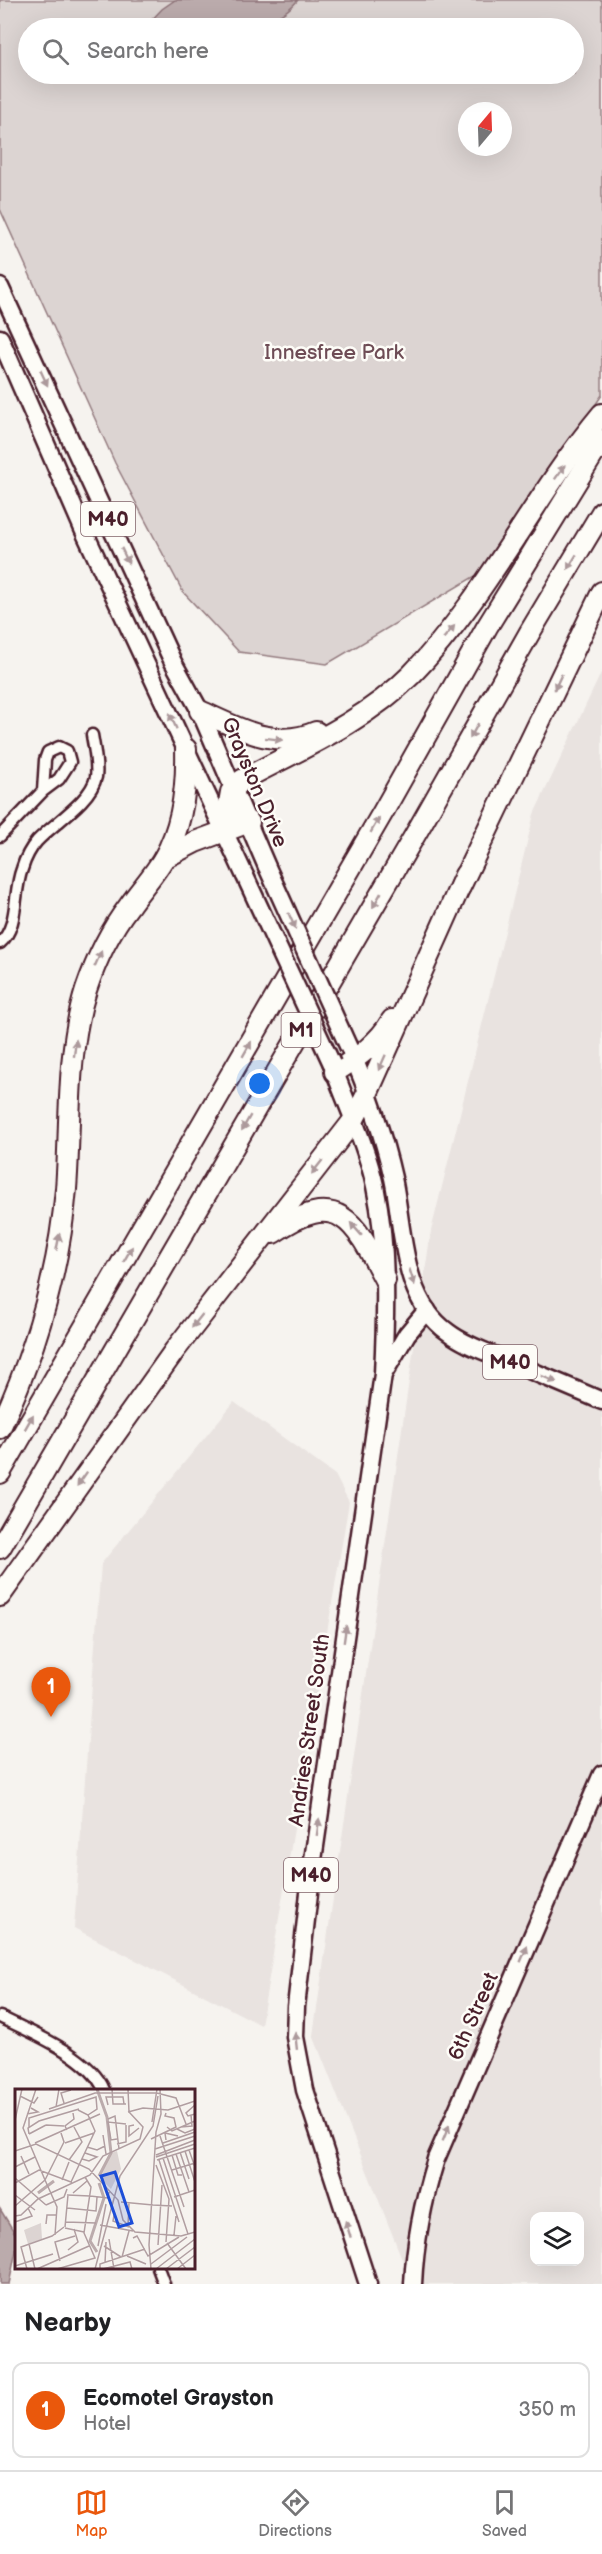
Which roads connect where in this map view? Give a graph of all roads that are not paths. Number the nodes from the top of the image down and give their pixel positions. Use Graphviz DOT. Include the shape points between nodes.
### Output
graph roads {
  1 [pos="0,278"];
  2 [pos="0,287"];
  3 [pos="19,325"];
  4 [pos="0,338"];
  5 [pos="0,366"];
  6 [pos="602,414"];
  7 [pos="602,440"];
  8 [pos="602,512"];
  9 [pos="83,529"];
  10 [pos="602,592"];
  11 [pos="410,676"];
  12 [pos="200,711"];
  13 [pos="92,735"];
  14 [pos="186,749"];
  15 [pos="234,788"];
  16 [pos="43,791"];
  17 [pos="249,822"];
  18 [pos="224,831"];
  19 [pos="0,836"];
  20 [pos="164,858"];
  21 [pos="465,875"];
  22 [pos="0,943"];
  23 [pos="352,1054"];
  24 [pos="333,1068"];
  25 [pos="368,1092"];
  26 [pos="353,1121"];
  27 [pos="255,1246"];
  28 [pos="385,1280"];
  29 [pos="427,1310"];
  30 [pos="383,1374"];
  31 [pos="602,1401"];
  32 [pos="0,1428"];
  33 [pos="0,1473"];
  34 [pos="0,1548"];
  35 [pos="0,1596"];
  36 [pos="602,1774"];
  37 [pos="0,2017"];
  38 [pos="103,2089"];
  39 [pos="158,2269"];
  40 [pos="164,2284"];
  41 [pos="368,2284"];
  42 [pos="413,2284"];
  1 -- 3 [label="main road"];
  2 -- 3 [label="main road, Grayston Drive / M40"];
  3 -- 12 [label="main road, Grayston Drive / M40, one-way" via="173,662"];
  4 -- 9 [label="main road, M40"];
  5 -- 9 [label="main road"];
  11 -- 6 [label="highway, one-way" via="464,614"];
  33 -- 7 [label="highway, M1, one-way" via="487,627"];
  8 -- 34 [label="highway, M1, one-way"];
  14 -- 9 [label="main road, M40, one-way"];
  10 -- 21 [label="highway, one-way"];
  12 -- 11 [label="highway, one-way" via="262,737 285,740 312,734 338,722"];
  11 -- 15 [label="highway" via="358,719 242,780"];
  12 -- 15 [label="main road, Grayston Drive / M40"];
  13 -- 22 [label="street" via="96,767 93,784 30,852 16,887 11,927"];
  14 -- 18 [label="main road, M40"];
  14 -- 20 [label="highway" via="184,803"];
  15 -- 17 [label="main road, Grayston Drive / M40"];
  15 -- 18 [label="highway"];
  16 -- 19 [label="street"];
  17 -- 18 [label="highway"];
  17 -- 23 [label="main road, Grayston Drive / M40, one-way, bridge"];
  18 -- 20 [label="highway"];
  18 -- 24 [label="main road, M40, bridge"];
  32 -- 20 [label="highway, one-way" via="27,1364 47,1300 60,1236 72,1074 85,993 108,938"];
  21 -- 23 [label="highway" via="384,1034"];
  21 -- 25 [label="highway, one-way"];
  23 -- 24 [label="highway"];
  23 -- 25 [label="main road, Grayston Drive / M40"];
  24 -- 26 [label="main road, M40"];
  25 -- 26 [label="highway"];
  25 -- 29 [label="main road, Grayston Drive / M40, one-way" via="393,1179 408,1265"];
  26 -- 27 [label="highway, one-way"];
  26 -- 28 [label="main road, M40" via="375,1184"];
  28 -- 27 [label="highway, one-way" via="359,1232 336,1214 305,1214"];
  27 -- 35 [label="highway, one-way" via="175,1350"];
  28 -- 30 [label="main road, Andries Street South / M40"];
  29 -- 30 [label="main road"];
  29 -- 31 [label="main road, M40, one-way" via="459,1339"];
  41 -- 30 [label="main road, Andries Street South / M40, one-way" via="309,2101 295,2037 312,1867"];
  42 -- 36 [label="main road, 6th Street, one-way" via="414,2250 436,2159"];
  37 -- 38 [label="street" via="59,2048 98,2078"];
  39 -- 40 [label="street"];
}
